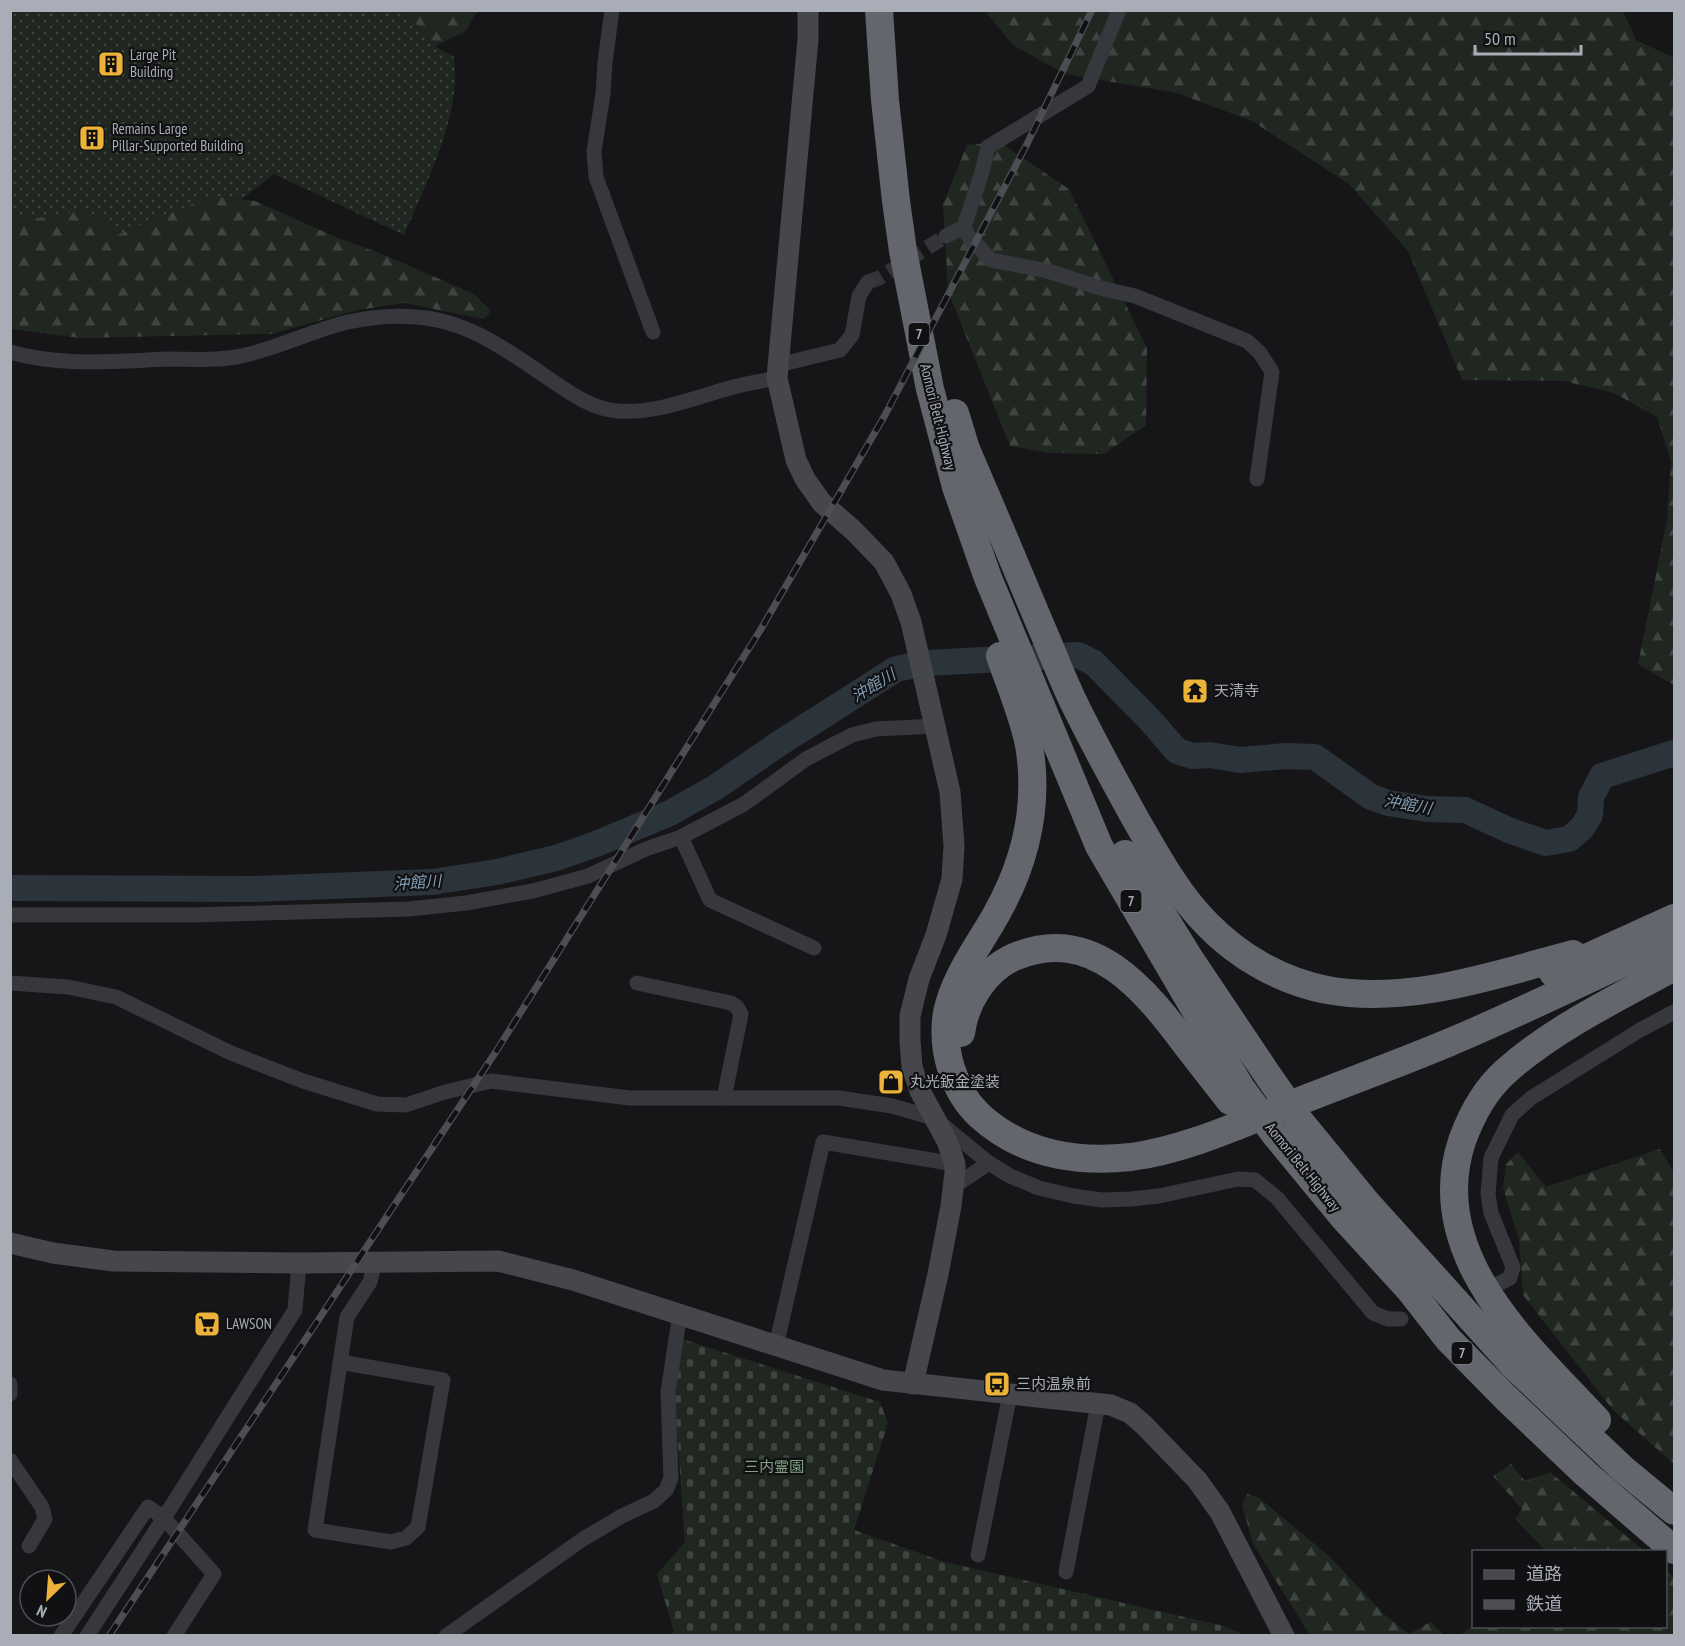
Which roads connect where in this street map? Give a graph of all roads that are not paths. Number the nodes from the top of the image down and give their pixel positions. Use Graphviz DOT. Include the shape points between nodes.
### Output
graph roads {
  1 [pos="612,10"];
  2 [pos="808,10"];
  3 [pos="879,10"];
  4 [pos="889,10"];
  5 [pos="1119,10"];
  6 [pos="885,100"];
  7 [pos="964,227"];
  8 [pos="946,236"];
  9 [pos="905,263"];
  10 [pos="868,282"];
  11 [pos="653,332"];
  12 [pos="10,352"];
  13 [pos="778,371"];
  14 [pos="1257,479"];
  15 [pos="1028,704"];
  16 [pos="934,718"];
  17 [pos="681,837"];
  18 [pos="10,915"];
  19 [pos="1674,918"];
  20 [pos="1674,939"];
  21 [pos="813,948"];
  22 [pos="1623,952"];
  23 [pos="1674,967"];
  24 [pos="10,983"];
  25 [pos="637,983"];
  26 [pos="1674,1012"];
  27 [pos="1234,1093"];
  28 [pos="724,1098"];
  29 [pos="934,1118"];
  30 [pos="988,1163"];
  31 [pos="955,1164"];
  32 [pos="953,1186"];
  33 [pos="10,1243"];
  34 [pos="375,1261"];
  35 [pos="299,1263"];
  36 [pos="1498,1284"];
  37 [pos="680,1313"];
  38 [pos="1401,1319"];
  39 [pos="776,1346"];
  40 [pos="340,1362"];
  41 [pos="10,1384"];
  42 [pos="913,1384"];
  43 [pos="10,1394"];
  44 [pos="1010,1394"];
  45 [pos="1098,1404"];
  46 [pos="10,1460"];
  47 [pos="1674,1499"];
  48 [pos="1674,1510"];
  49 [pos="164,1518"];
  50 [pos="29,1546"];
  51 [pos="1674,1550"];
  52 [pos="978,1555"];
  53 [pos="1066,1572"];
  54 [pos="60,1635"];
  55 [pos="87,1635"];
  56 [pos="174,1635"];
  57 [pos="446,1635"];
  58 [pos="1284,1635"];
  1 -- 11 [label="street" via="594,151 596,177"];
  2 -- 13 [label="street"];
  3 -- 6 [label="highway, Aomori Belt Highway / 7"];
  4 -- 6 [label="street" via="891,53"];
  5 -- 7 [label="street" via="1088,86 988,147"];
  6 -- 9 [label="highway, Aomori Belt Highway / 7"];
  7 -- 8 [label="street"];
  7 -- 14 [label="street" via="991,260 1135,296 1248,341 1272,372"];
  9 -- 15 [label="highway, Aomori Belt Highway / 7" via="930,389 956,487 1005,645"];
  9 -- 22 [label="highway" via="966,448 1074,704 1158,857 1206,923 1261,966 1296,983 1360,994 1451,986"];
  10 -- 13 [label="street" via="859,296 852,335 840,350"];
  12 -- 13 [label="street" via="54,361 86,362 235,357 348,322 416,317 446,321 478,334 572,395 617,411 670,406"];
  13 -- 16 [label="street" via="796,460 805,479 822,503 884,562 901,594"];
  15 -- 22 [label="highway" via="1033,785 1031,819 1022,856 1012,886 956,986 947,1012 945,1037 956,1082 971,1107 992,1127 1018,1142 1044,1152 1085,1158 1171,1149 1449,1043"];
  15 -- 27 [label="highway, 7" via="1099,846"];
  15 -- 48 [label="highway, Aomori Belt Highway / 7" via="1190,959 1299,1120 1374,1211 1513,1365 1623,1469"];
  16 -- 17 [label="street" via="852,735 807,759 744,804"];
  16 -- 29 [label="street" via="950,792 952,879 910,1016 912,1067"];
  17 -- 18 [label="street" via="588,876 466,903 409,909 202,915"];
  17 -- 21 [label="street" via="710,900"];
  19 -- 22 [label="highway"];
  20 -- 22 [label="highway"];
  22 -- 27 [label="highway" via="1222,1114 1162,1135 1113,1146 1054,1141 1022,1130 994,1110 963,1061 961,1031 969,1004 984,980 1004,962 1028,951 1057,948 1086,953 1112,966 1140,988"];
  23 -- 47 [label="highway" via="1588,1014 1535,1047 1502,1074 1469,1122 1459,1152 1455,1183 1456,1214 1463,1244 1479,1280 1513,1330"];
  24 -- 28 [label="street" via="68,987 116,997 231,1053 377,1104 406,1105 491,1081 630,1098"];
  25 -- 28 [label="street" via="737,1007 741,1014"];
  26 -- 36 [label="street" via="1532,1098 1512,1115 1491,1158 1488,1194 1491,1213 1513,1267 1510,1278"];
  27 -- 51 [label="highway, Aomori Belt Highway / 7" via="1295,1178 1344,1218 1409,1289 1448,1339 1586,1474"];
  28 -- 29 [label="street" via="839,1098 892,1106"];
  29 -- 30 [label="street"];
  29 -- 31 [label="street"];
  30 -- 32 [label="street"];
  30 -- 38 [label="street" via="1039,1188 1102,1200 1159,1196 1238,1179 1255,1180 1277,1198 1373,1313"];
  31 -- 32 [label="street"];
  31 -- 39 [label="street" via="823,1142"];
  32 -- 42 [label="street"];
  33 -- 35 [label="street" via="113,1261"];
  34 -- 35 [label="street"];
  34 -- 37 [label="street" via="498,1261"];
  34 -- 40 [label="street" via="370,1282 347,1317"];
  35 -- 49 [label="street" via="295,1310"];
  37 -- 39 [label="street"];
  37 -- 57 [label="street" via="668,1392 671,1478 666,1490 654,1501 583,1539"];
  39 -- 42 [label="street" via="883,1380"];
  40 -- 40 [label="street" via="442,1380 418,1527 406,1538 391,1542 315,1530"];
  41 -- 43 [label="street"];
  42 -- 44 [label="street"];
  44 -- 45 [label="street"];
  44 -- 52 [label="street"];
  45 -- 53 [label="street"];
  45 -- 58 [label="street" via="1130,1413 1197,1480 1220,1512"];
  46 -- 50 [label="street" via="42,1507 45,1519"];
  49 -- 54 [label="street" via="148,1507"];
  49 -- 55 [label="street"];
  49 -- 56 [label="street" via="214,1574"];
}
